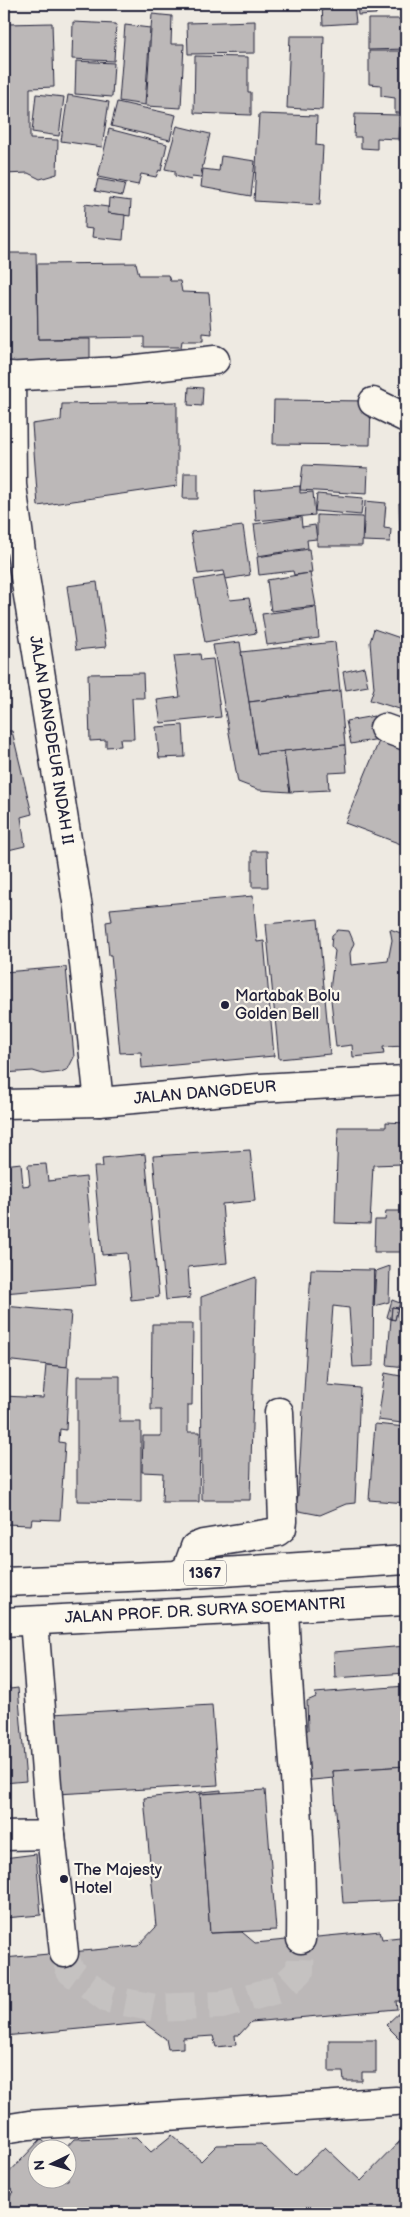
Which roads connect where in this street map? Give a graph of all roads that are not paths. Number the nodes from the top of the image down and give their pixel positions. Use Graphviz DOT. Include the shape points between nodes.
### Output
graph roads {
  1 [pos="215,360"];
  2 [pos="7,377"];
  3 [pos="373,402"];
  4 [pos="406,418"];
  5 [pos="406,1080"];
  6 [pos="99,1102"];
  7 [pos="4,1104"];
  8 [pos="279,1412"];
  9 [pos="406,1560"];
  10 [pos="177,1575"];
  11 [pos="4,1582"];
  12 [pos="406,1601"];
  13 [pos="284,1607"];
  14 [pos="34,1621"];
  15 [pos="4,1622"];
  16 [pos="51,1835"];
  17 [pos="4,1836"];
  18 [pos="301,1939"];
  19 [pos="64,1953"];
  20 [pos="396,2101"];
  21 [pos="4,2129"];
  1 -- 2 [label="street"];
  2 -- 6 [label="street, JALAN DANGDEUR INDAH II" via="12,485 20,552 78,908"];
  3 -- 4 [label="street"];
  5 -- 6 [label="street, JALAN DANGDEUR"];
  6 -- 7 [label="street, JALAN DANGDEUR"];
  8 -- 10 [label="street" via="282,1528 277,1532 194,1547 186,1569"];
  9 -- 10 [label="street, 1367"];
  10 -- 11 [label="street, 1367"];
  12 -- 13 [label="street, JALAN PROF. DR. SURYA SOEMANTRI"];
  13 -- 14 [label="street, JALAN PROF. DR. SURYA SOEMANTRI"];
  13 -- 18 [label="street" via="302,1889"];
  14 -- 15 [label="street, JALAN PROF. DR. SURYA SOEMANTRI"];
  14 -- 16 [label="street"];
  16 -- 17 [label="street"];
  16 -- 19 [label="street"];
  20 -- 21 [label="street"];
}
